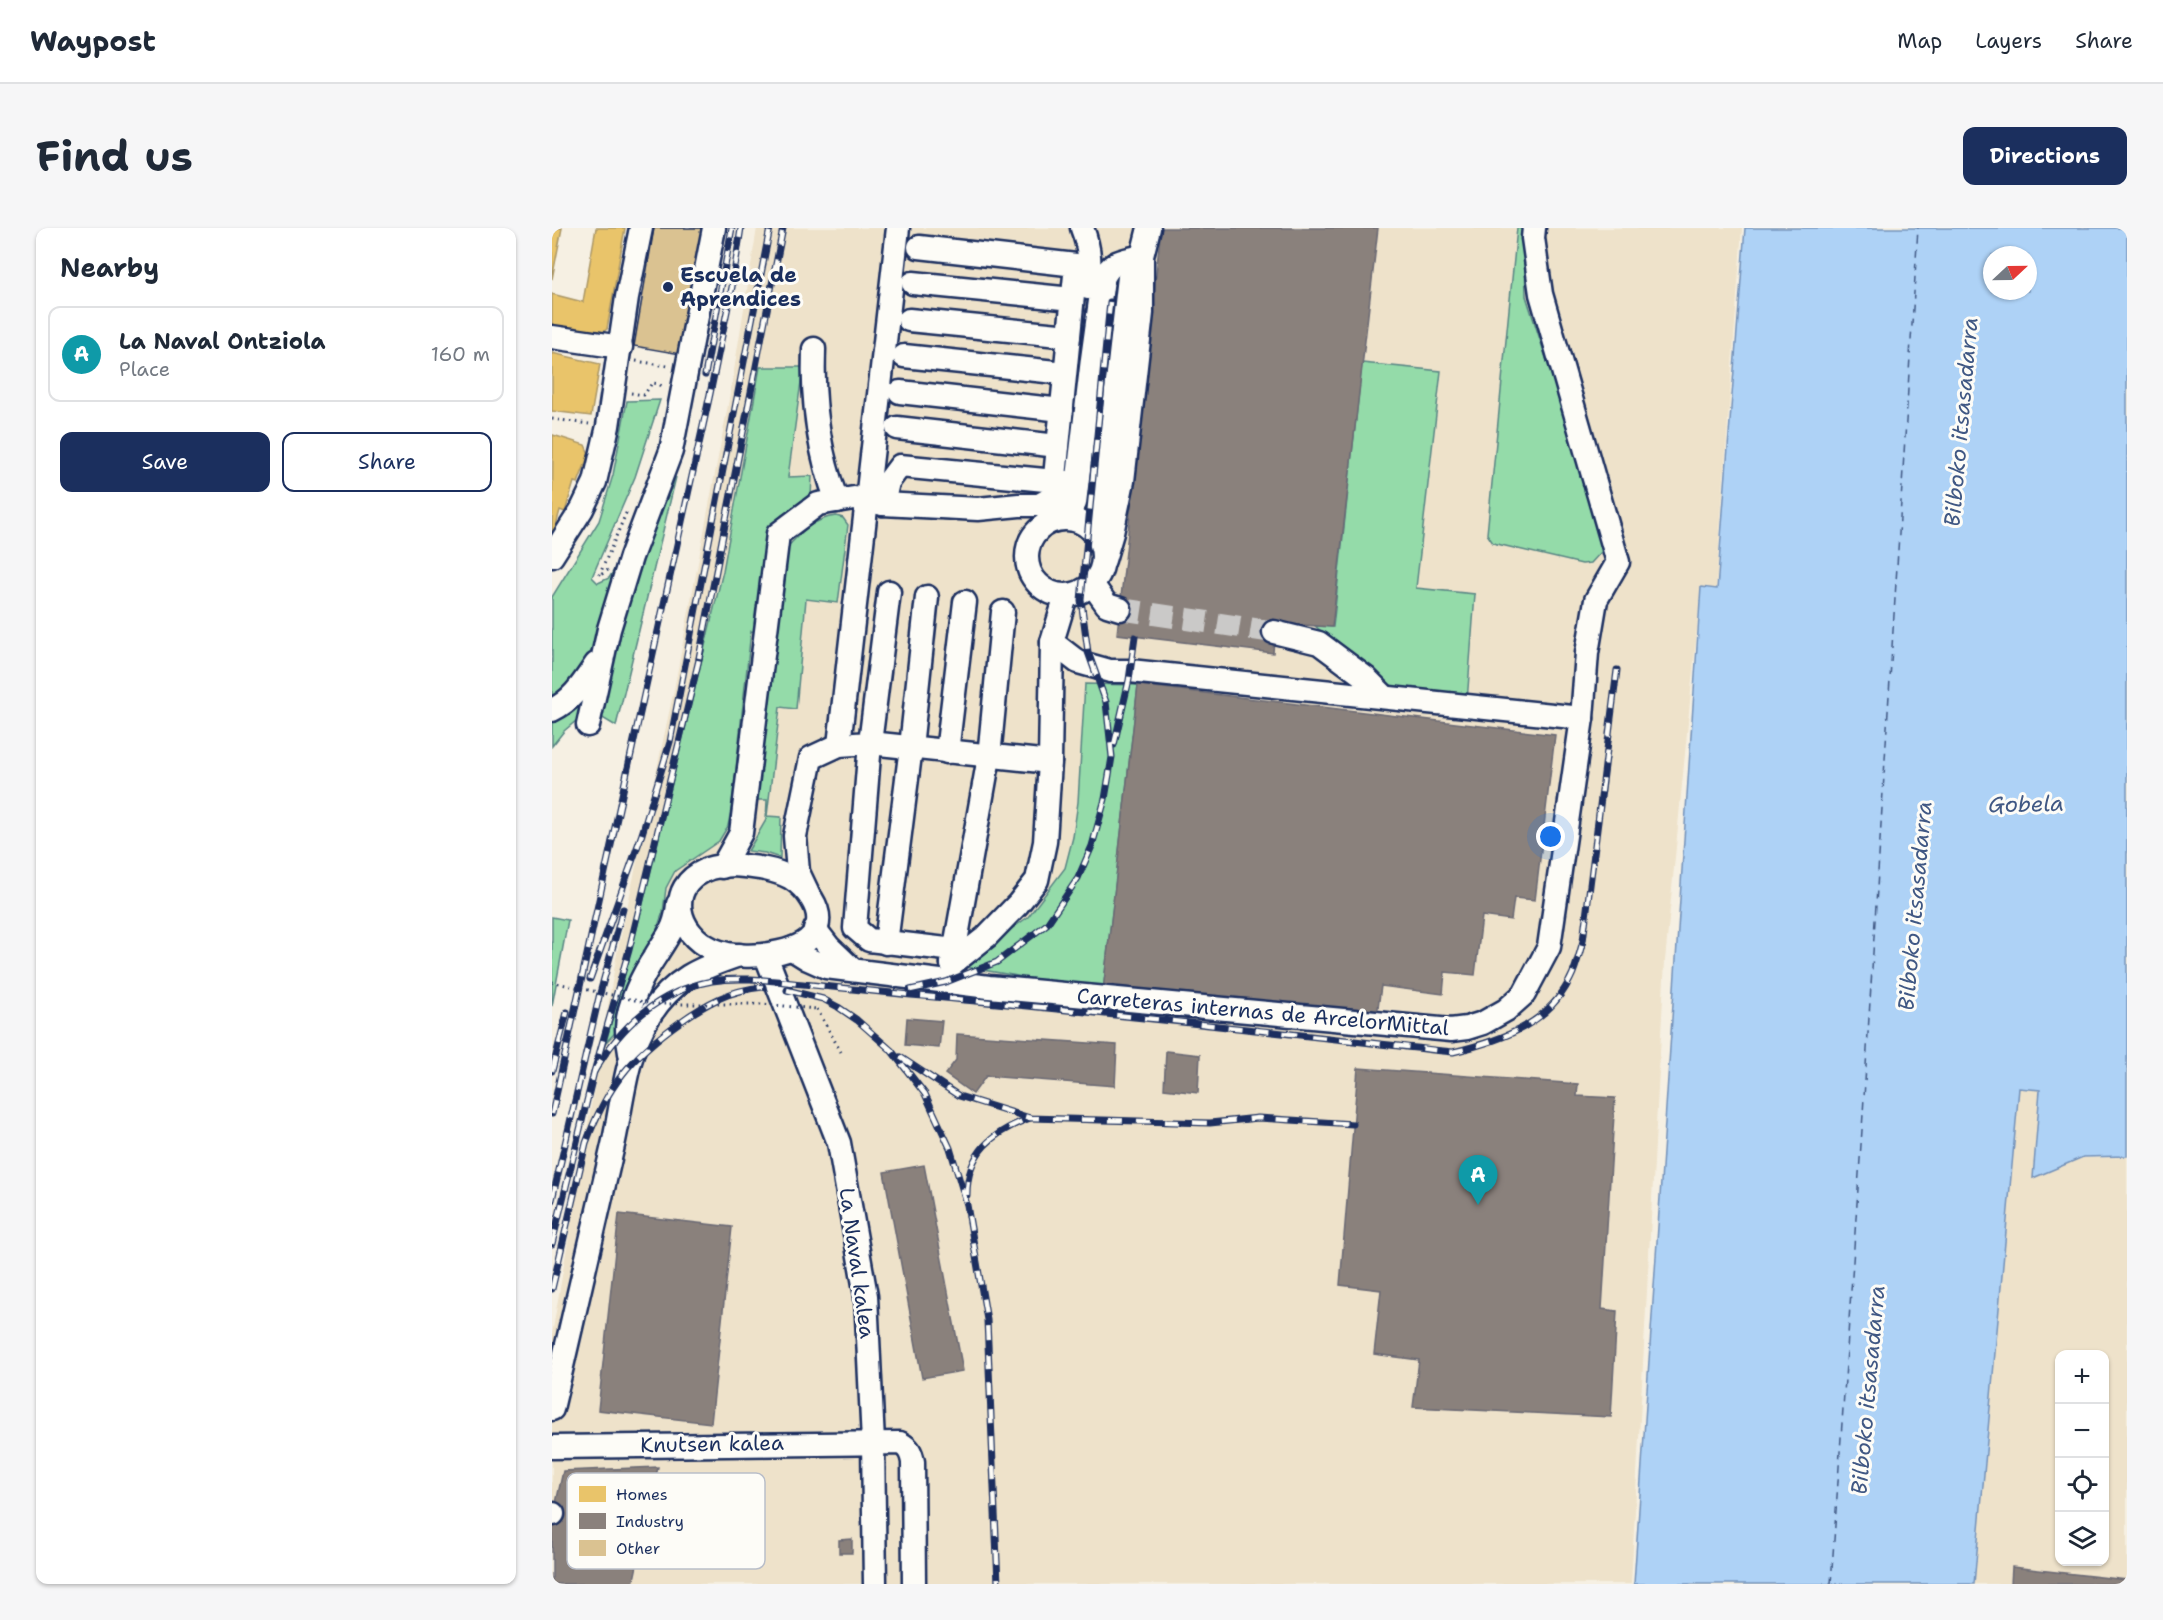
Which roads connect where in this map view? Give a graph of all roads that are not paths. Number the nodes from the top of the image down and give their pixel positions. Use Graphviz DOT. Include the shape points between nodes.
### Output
graph roads {
  1 [pos="641,228"];
  2 [pos="714,228"];
  3 [pos="898,228"];
  4 [pos="1082,228"];
  5 [pos="1149,228"];
  6 [pos="1534,228"];
  7 [pos="919,247"];
  8 [pos="1138,257"];
  9 [pos="913,283"];
  10 [pos="1072,299"];
  11 [pos="909,320"];
  12 [pos="1069,336"];
  13 [pos="552,337"];
  14 [pos="814,349"];
  15 [pos="620,353"];
  16 [pos="904,356"];
  17 [pos="1065,373"];
  18 [pos="900,392"];
  19 [pos="1062,410"];
  20 [pos="897,428"];
  21 [pos="1058,446"];
  22 [pos="1054,481"];
  23 [pos="837,501"];
  24 [pos="875,503"];
  25 [pos="978,509"];
  26 [pos="1073,521"];
  27 [pos="1036,531"];
  28 [pos="552,556"];
  29 [pos="1104,560"];
  30 [pos="1092,584"];
  31 [pos="890,592"];
  32 [pos="1066,596"];
  33 [pos="927,597"];
  34 [pos="965,602"];
  35 [pos="1120,609"];
  36 [pos="1003,612"];
  37 [pos="1274,632"];
  38 [pos="1053,642"];
  39 [pos="604,652"];
  40 [pos="1385,697"];
  41 [pos="552,710"];
  42 [pos="1582,718"];
  43 [pos="588,725"];
  44 [pos="870,744"];
  45 [pos="839,745"];
  46 [pos="911,747"];
  47 [pos="947,752"];
  48 [pos="989,756"];
  49 [pos="1050,762"];
  50 [pos="722,867"];
  51 [pos="807,891"];
  52 [pos="678,904"];
  53 [pos="815,929"];
  54 [pos="886,943"];
  55 [pos="792,949"];
  56 [pos="739,955"];
  57 [pos="766,956"];
  58 [pos="951,965"];
  59 [pos="853,970"];
  60 [pos="630,1057"];
  61 [pos="552,1409"];
  62 [pos="873,1442"];
  63 [pos="552,1447"];
  64 [pos="875,1584"];
  65 [pos="914,1584"];
  1 -- 15 [label="street"];
  2 -- 39 [label="street" via="671,451 631,557"];
  3 -- 24 [label="street"];
  4 -- 26 [label="street" via="1090,262 1066,492"];
  5 -- 8 [label="street"];
  6 -- 42 [label="street, Carreteras internas de ArcelorMittal" via="1540,294 1618,562 1596,600"];
  7 -- 10 [label="street" via="1076,265"];
  8 -- 26 [label="street" via="1129,279 1103,505 1101,512"];
  8 -- 29 [label="street" via="1141,324 1123,482"];
  9 -- 10 [label="street"];
  10 -- 12 [label="street"];
  11 -- 12 [label="street"];
  12 -- 17 [label="street"];
  13 -- 15 [label="street"];
  14 -- 23 [label="street" via="816,425"];
  15 -- 28 [label="street" via="595,482"];
  16 -- 17 [label="street"];
  17 -- 19 [label="street"];
  18 -- 19 [label="street"];
  19 -- 21 [label="street"];
  20 -- 21 [label="street"];
  21 -- 22 [label="street"];
  22 -- 24 [label="street" via="900,466"];
  22 -- 25 [label="street" via="1053,497 1039,505"];
  23 -- 24 [label="street" via="854,498"];
  23 -- 50 [label="street" via="818,504 778,534 741,833"];
  24 -- 25 [label="street"];
  24 -- 45 [label="street"];
  25 -- 27 [label="street" via="1025,522"];
  26 -- 27 [label="street" via="1048,522"];
  26 -- 29 [label="street" via="1100,541"];
  27 -- 32 [label="street" via="1026,551 1026,567 1034,582 1049,593"];
  29 -- 30 [label="street"];
  30 -- 32 [label="street"];
  30 -- 35 [label="street" via="1107,605"];
  31 -- 44 [label="street"];
  32 -- 38 [label="street"];
  33 -- 46 [label="street"];
  34 -- 47 [label="street"];
  36 -- 48 [label="street"];
  37 -- 40 [label="street" via="1319,643"];
  38 -- 40 [label="street" via="1078,662 1110,671"];
  38 -- 49 [label="street"];
  39 -- 41 [label="street" via="576,693"];
  39 -- 43 [label="street"];
  40 -- 42 [label="street"];
  42 -- 58 [label="street, Carreteras internas de ArcelorMittal" via="1549,947 1524,994 1483,1023 1451,1030 1423,1028"];
  44 -- 45 [label="street"];
  44 -- 46 [label="street"];
  44 -- 54 [label="street" via="855,928 869,940"];
  45 -- 51 [label="street" via="811,758 795,836 798,872"];
  46 -- 47 [label="street"];
  46 -- 54 [label="street"];
  47 -- 48 [label="street"];
  48 -- 49 [label="street"];
  48 -- 58 [label="street"];
  49 -- 58 [label="street" via="1045,842 1037,880 986,937"];
  50 -- 51 [label="street" via="764,868 790,878"];
  50 -- 52 [label="street" via="707,869 687,882"];
  51 -- 53 [label="street" via="817,912"];
  52 -- 56 [label="street" via="693,937 714,950"];
  52 -- 60 [label="street" via="671,933 636,991 627,1027"];
  53 -- 55 [label="street" via="806,941"];
  53 -- 59 [label="street"];
  54 -- 58 [label="street"];
  55 -- 57 [label="street"];
  55 -- 59 [label="street, Carreteras internas de ArcelorMittal" via="826,967"];
  56 -- 57 [label="street"];
  56 -- 60 [label="street" via="693,972 672,987 644,1024"];
  57 -- 62 [label="street, La Naval kalea" via="839,1143 866,1296"];
  58 -- 59 [label="street, Carreteras internas de ArcelorMittal"];
  60 -- 61 [label="street"];
  62 -- 63 [label="street, Knutsen kalea"];
  62 -- 64 [label="street, La Naval kalea"];
  62 -- 65 [label="street, Knutsen kalea" via="900,1443 912,1453"];
}
